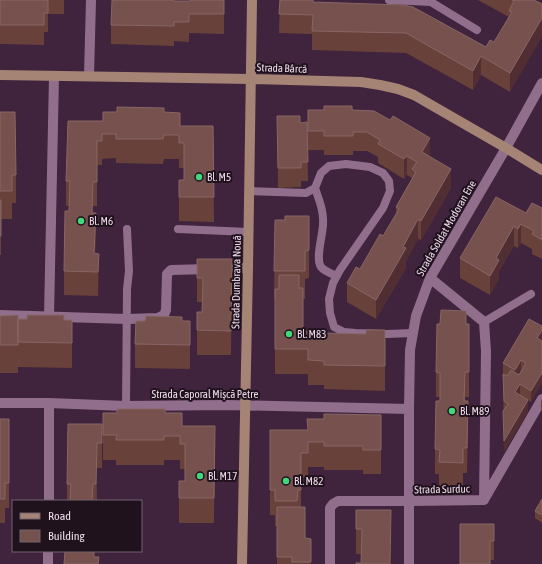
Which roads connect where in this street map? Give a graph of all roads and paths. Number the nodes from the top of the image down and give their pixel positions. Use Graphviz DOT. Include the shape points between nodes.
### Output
graph roads {
  1 [pos="91,0"];
  2 [pos="252,0"];
  3 [pos="389,0"];
  4 [pos="437,2"];
  5 [pos="477,30"];
  6 [pos="0,75"];
  7 [pos="54,76"];
  8 [pos="89,76"];
  9 [pos="251,79"];
  10 [pos="542,83"];
  11 [pos="506,148"];
  12 [pos="542,170"];
  13 [pos="315,188"];
  14 [pos="249,191"];
  15 [pos="127,229"];
  16 [pos="178,229"];
  17 [pos="249,232"];
  18 [pos="248,268"];
  19 [pos="337,276"];
  20 [pos="430,278"];
  21 [pos="531,294"];
  22 [pos="0,315"];
  23 [pos="49,317"];
  24 [pos="127,319"];
  25 [pos="484,322"];
  26 [pos="412,333"];
  27 [pos="542,399"];
  28 [pos="0,403"];
  29 [pos="49,403"];
  30 [pos="126,406"];
  31 [pos="245,406"];
  32 [pos="409,409"];
  33 [pos="49,500"];
  34 [pos="484,500"];
  35 [pos="410,502"];
  36 [pos="48,552"];
  37 [pos="48,564"];
  38 [pos="242,564"];
  39 [pos="330,564"];
  40 [pos="409,564"];
  1 -- 8 [label="street"];
  2 -- 9 [label="street, Strada Dumbrava Nouă"];
  3 -- 4 [label="lane"];
  4 -- 5 [label="lane"];
  6 -- 7 [label="street, Strada Bârcă"];
  7 -- 8 [label="street, Strada Bârcă"];
  7 -- 23 [label="street"];
  8 -- 9 [label="street, Strada Bârcă"];
  9 -- 11 [label="street, Strada Bârcă" via="361,82 398,89 414,95"];
  9 -- 14 [label="street, Strada Dumbrava Nouă"];
  10 -- 11 [label="street, Strada Soldat Modoran Ene"];
  11 -- 12 [label="street, Strada Bârcă"];
  11 -- 20 [label="street, Strada Soldat Modoran Ene"];
  13 -- 14 [label="lane" via="306,192"];
  13 -- 19 [label="lane" via="324,223 318,260 320,266"];
  13 -- 19 [label="lane" via="321,173 329,166 346,164 370,167 383,173 389,181 390,191 383,208"];
  14 -- 17 [label="street, Strada Dumbrava Nouă"];
  15 -- 24 [label="lane"];
  16 -- 17 [label="lane"];
  17 -- 18 [label="street, Strada Dumbrava Nouă"];
  18 -- 24 [label="street" via="171,270 166,274 164,315 158,318"];
  18 -- 31 [label="street, Strada Dumbrava Nouă"];
  19 -- 26 [label="lane" via="329,299 334,327 344,332 356,333"];
  20 -- 25 [label="street"];
  20 -- 26 [label="street, Strada Soldat Modoran Ene"];
  21 -- 25 [label="lane"];
  22 -- 23 [label="street"];
  23 -- 24 [label="street"];
  24 -- 30 [label="lane"];
  25 -- 34 [label="street"];
  26 -- 32 [label="street, Strada Soldat Modoran Ene"];
  27 -- 34 [label="street, Strada Surduc"];
  28 -- 29 [label="street, Strada Caporal Mișcă Petre"];
  29 -- 30 [label="street, Strada Caporal Mișcă Petre"];
  29 -- 33 [label="street"];
  30 -- 31 [label="street, Strada Caporal Mișcă Petre"];
  31 -- 32 [label="street, Strada Caporal Mișcă Petre"];
  31 -- 38 [label="street, Strada Dumbrava Nouă"];
  32 -- 35 [label="street, Strada Soldat Modoran Ene"];
  34 -- 35 [label="street, Strada Surduc"];
  35 -- 39 [label="street, Strada Surduc" via="338,501 333,504 330,508"];
  35 -- 40 [label="street, Strada Soldat Modoran Ene"];
  36 -- 37 [label="street"];
}
